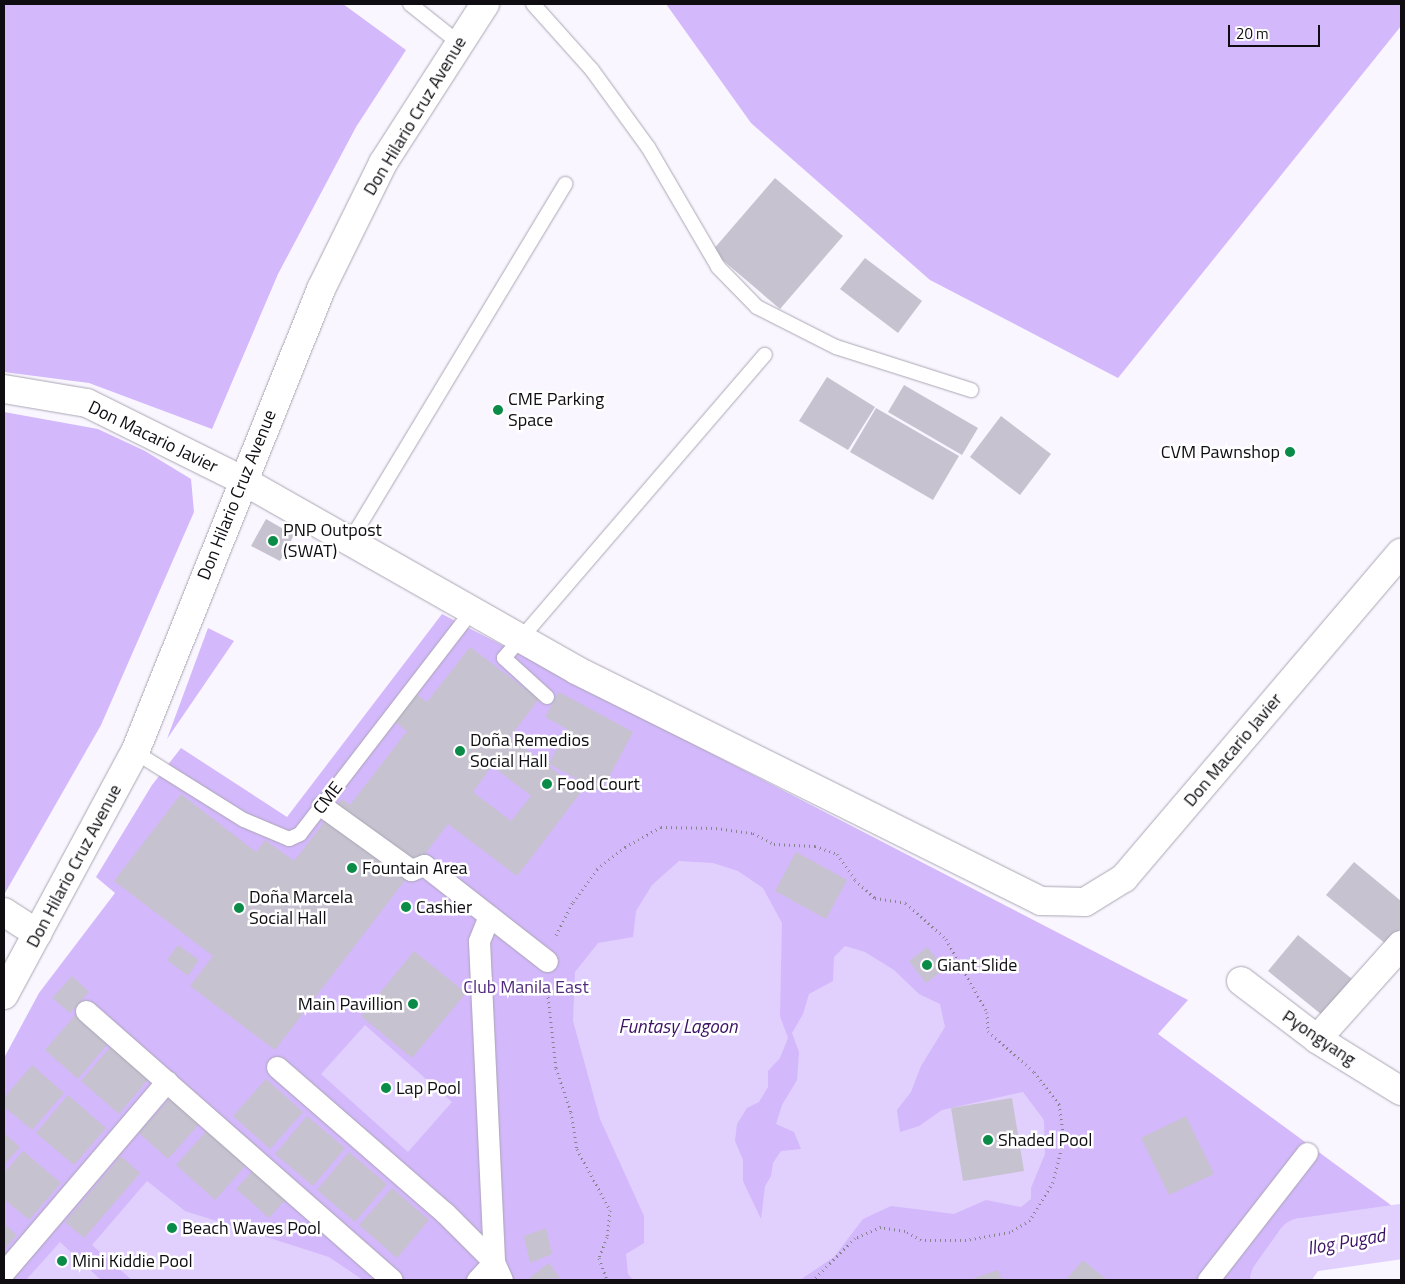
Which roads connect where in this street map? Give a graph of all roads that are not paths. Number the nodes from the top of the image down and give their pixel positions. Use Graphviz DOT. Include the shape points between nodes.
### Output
graph roads {
  1 [pos="410,4"];
  2 [pos="485,4"];
  3 [pos="533,4"];
  4 [pos="458,42"];
  5 [pos="565,184"];
  6 [pos="765,355"];
  7 [pos="4,389"];
  8 [pos="971,390"];
  9 [pos="242,480"];
  10 [pos="350,541"];
  11 [pos="1401,553"];
  12 [pos="471,612"];
  13 [pos="522,640"];
  14 [pos="547,697"];
  15 [pos="135,752"];
  16 [pos="322,806"];
  17 [pos="4,912"];
  18 [pos="489,916"];
  19 [pos="38,934"];
  20 [pos="1401,945"];
  21 [pos="546,961"];
  22 [pos="1241,981"];
  23 [pos="4,995"];
  24 [pos="86,1011"];
  25 [pos="1317,1039"];
  26 [pos="277,1067"];
  27 [pos="167,1082"];
  28 [pos="1401,1091"];
  29 [pos="1307,1153"];
  30 [pos="498,1271"];
  31 [pos="4,1272"];
  32 [pos="392,1280"];
  33 [pos="477,1280"];
  34 [pos="1208,1280"];
  1 -- 4 [label="lane"];
  2 -- 4 [label="street, Don Hilario Cruz Avenue"];
  3 -- 8 [label="lane" via="592,70 648,147 718,267 757,307 836,347"];
  4 -- 9 [label="street, Don Hilario Cruz Avenue" via="383,163 321,289"];
  5 -- 10 [label="lane"];
  6 -- 13 [label="lane"];
  7 -- 9 [label="street, Don Macario Javier" via="87,403"];
  9 -- 10 [label="street, Don Macario Javier"];
  9 -- 15 [label="street, Don Hilario Cruz Avenue"];
  10 -- 12 [label="street, Don Macario Javier"];
  11 -- 13 [label="street, Don Macario Javier" via="1124,878 1084,902 1040,901"];
  12 -- 13 [label="street, Don Macario Javier"];
  12 -- 16 [label="lane, CME"];
  13 -- 14 [label="lane" via="504,658"];
  15 -- 16 [label="lane, CME" via="244,820 277,836 289,839 300,834"];
  15 -- 19 [label="street, Don Hilario Cruz Avenue"];
  16 -- 18 [label="street" via="411,870 424,865"];
  17 -- 19 [label="street"];
  18 -- 21 [label="street"];
  18 -- 30 [label="street" via="479,940"];
  19 -- 23 [label="street, Don Hilario Cruz Avenue"];
  20 -- 25 [label="street"];
  22 -- 25 [label="street, Pyongyang"];
  24 -- 27 [label="street"];
  25 -- 28 [label="street, Pyongyang"];
  26 -- 30 [label="street" via="445,1213"];
  27 -- 31 [label="street"];
  27 -- 32 [label="street"];
  29 -- 34 [label="street"];
  30 -- 33 [label="street"];
}
